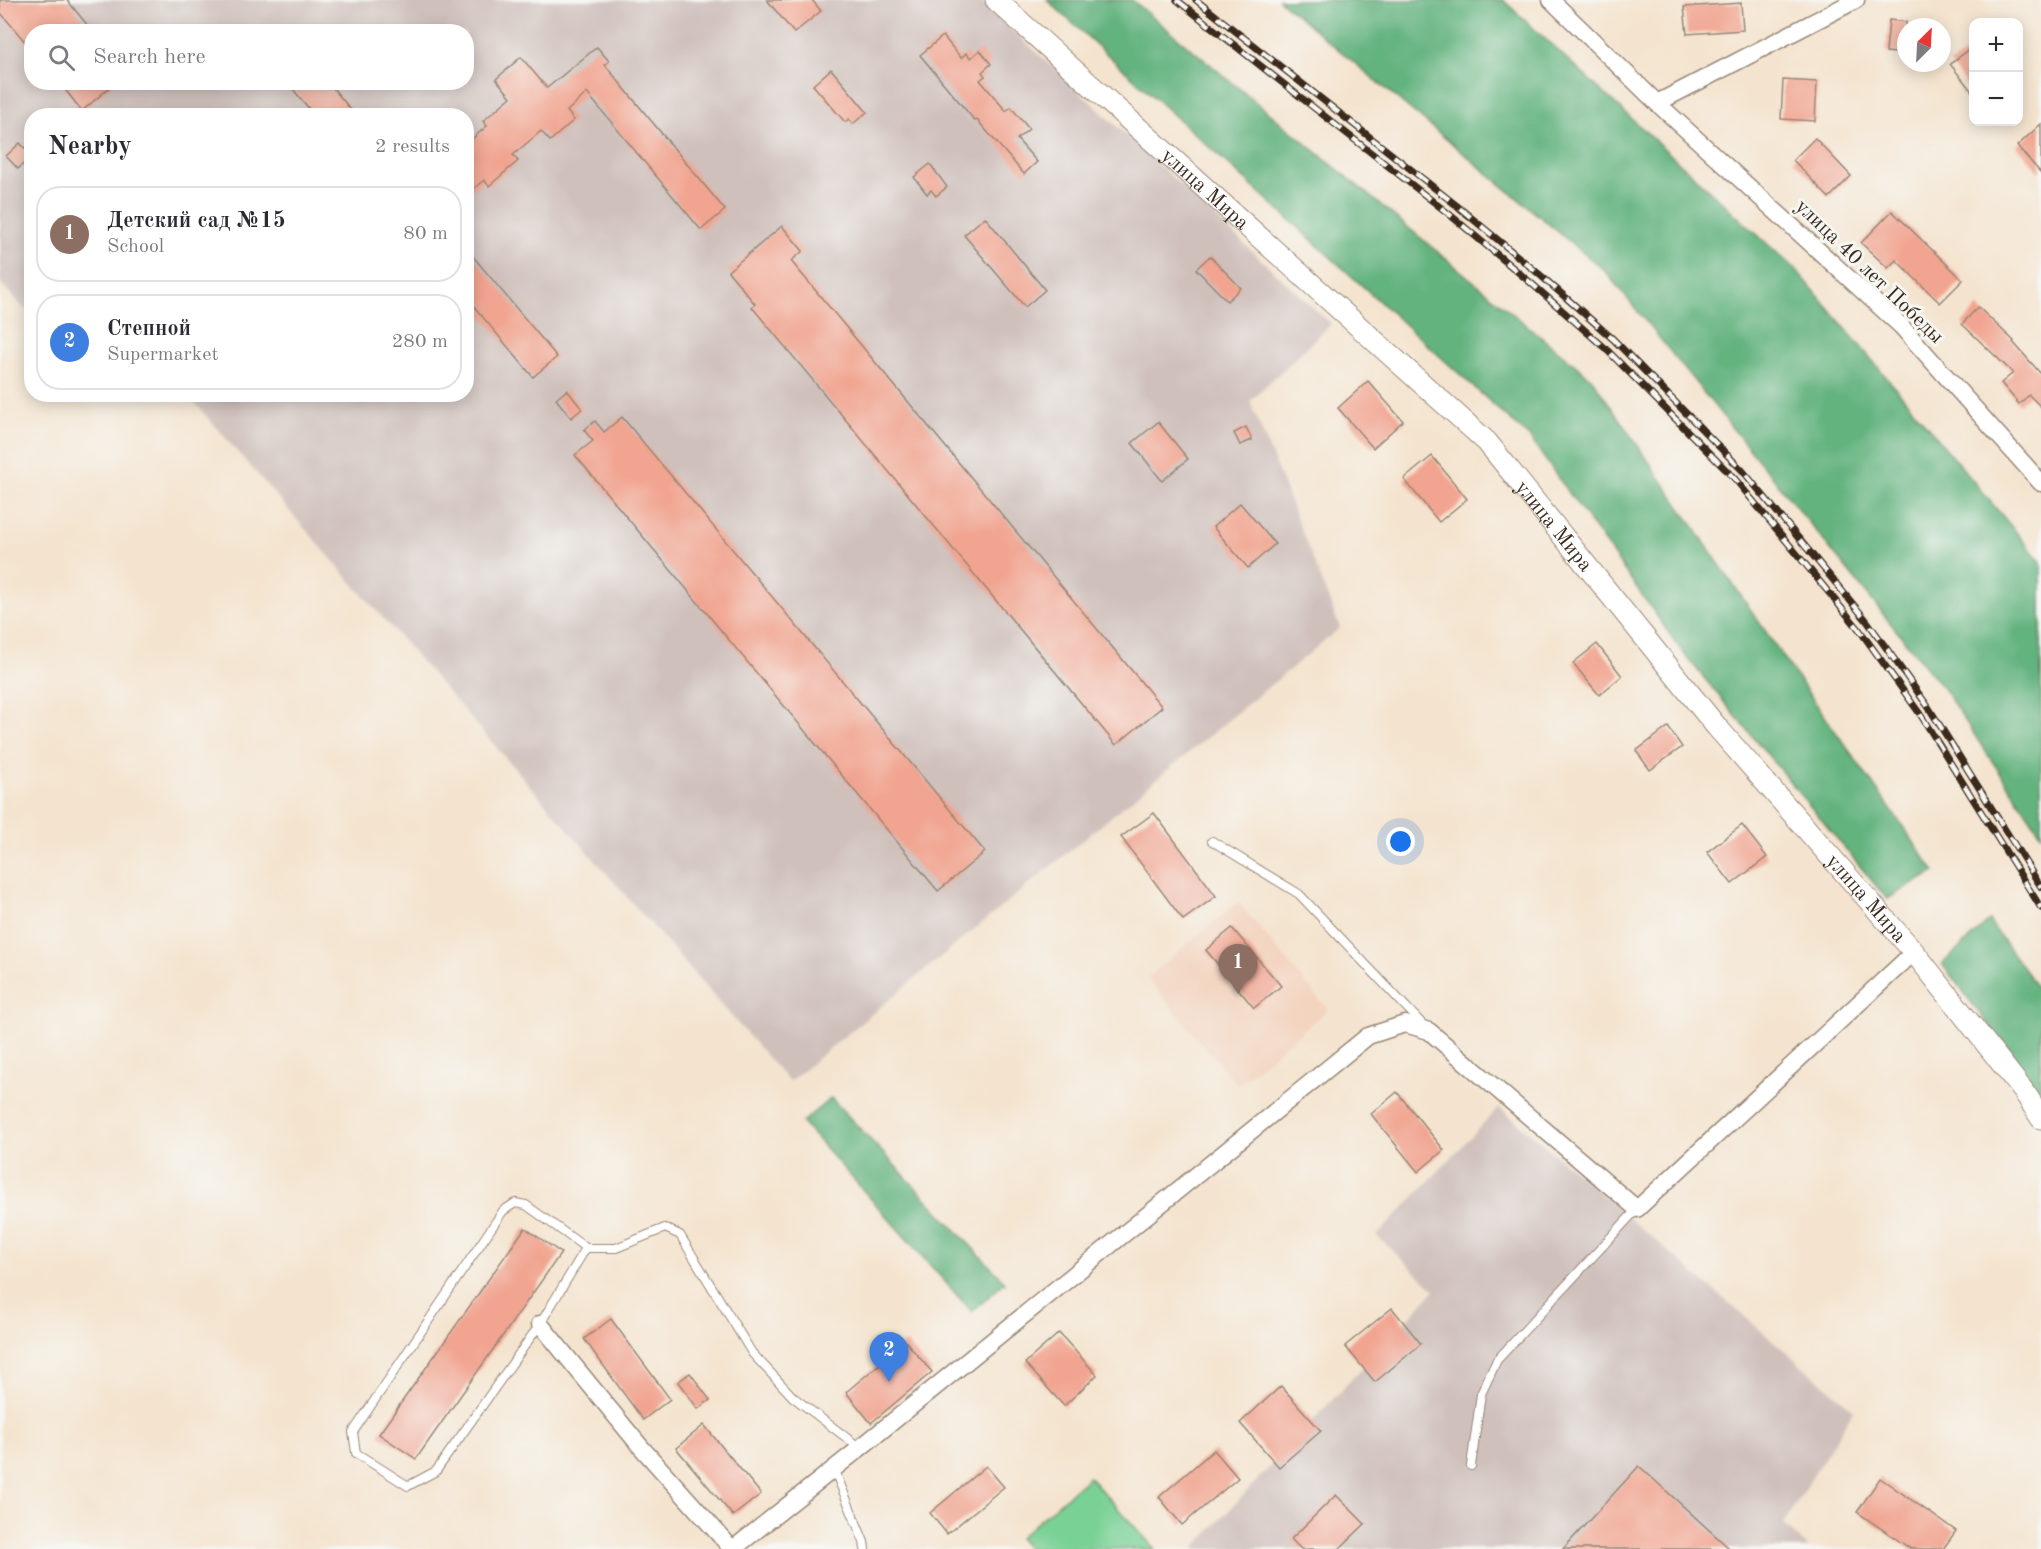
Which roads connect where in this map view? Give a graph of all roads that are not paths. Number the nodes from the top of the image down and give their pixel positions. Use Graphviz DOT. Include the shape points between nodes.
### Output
graph roads {
  1 [pos="996,0"];
  2 [pos="1551,0"];
  3 [pos="1856,0"];
  4 [pos="1657,104"];
  5 [pos="2041,483"];
  6 [pos="1212,841"];
  7 [pos="1914,952"];
  8 [pos="1430,1032"];
  9 [pos="2041,1118"];
  10 [pos="1637,1209"];
  11 [pos="586,1248"];
  12 [pos="540,1324"];
  13 [pos="860,1448"];
  14 [pos="1471,1466"];
  15 [pos="834,1469"];
  16 [pos="732,1549"];
  17 [pos="865,1549"];
  1 -- 7 [label="street, улица Мира" via="1487,442 1716,726"];
  2 -- 4 [label="street, улица 40 лет Победы"];
  3 -- 4 [label="street"];
  4 -- 5 [label="street, улица 40 лет Победы" via="1900,326"];
  6 -- 8 [label="lane" via="1299,894"];
  7 -- 9 [label="street, улица Мира"];
  7 -- 10 [label="street"];
  8 -- 10 [label="street"];
  8 -- 13 [label="street" via="1405,1024 1368,1036"];
  10 -- 14 [label="lane" via="1497,1360 1481,1394"];
  11 -- 12 [label="lane"];
  11 -- 12 [label="lane" via="526,1205 515,1203 503,1211 353,1432 356,1453 408,1486 436,1471"];
  11 -- 13 [label="lane" via="616,1248 665,1228 680,1235 752,1353 793,1397"];
  12 -- 16 [label="street" via="640,1446"];
  13 -- 15 [label="street"];
  15 -- 16 [label="street"];
  15 -- 17 [label="lane"];
}
